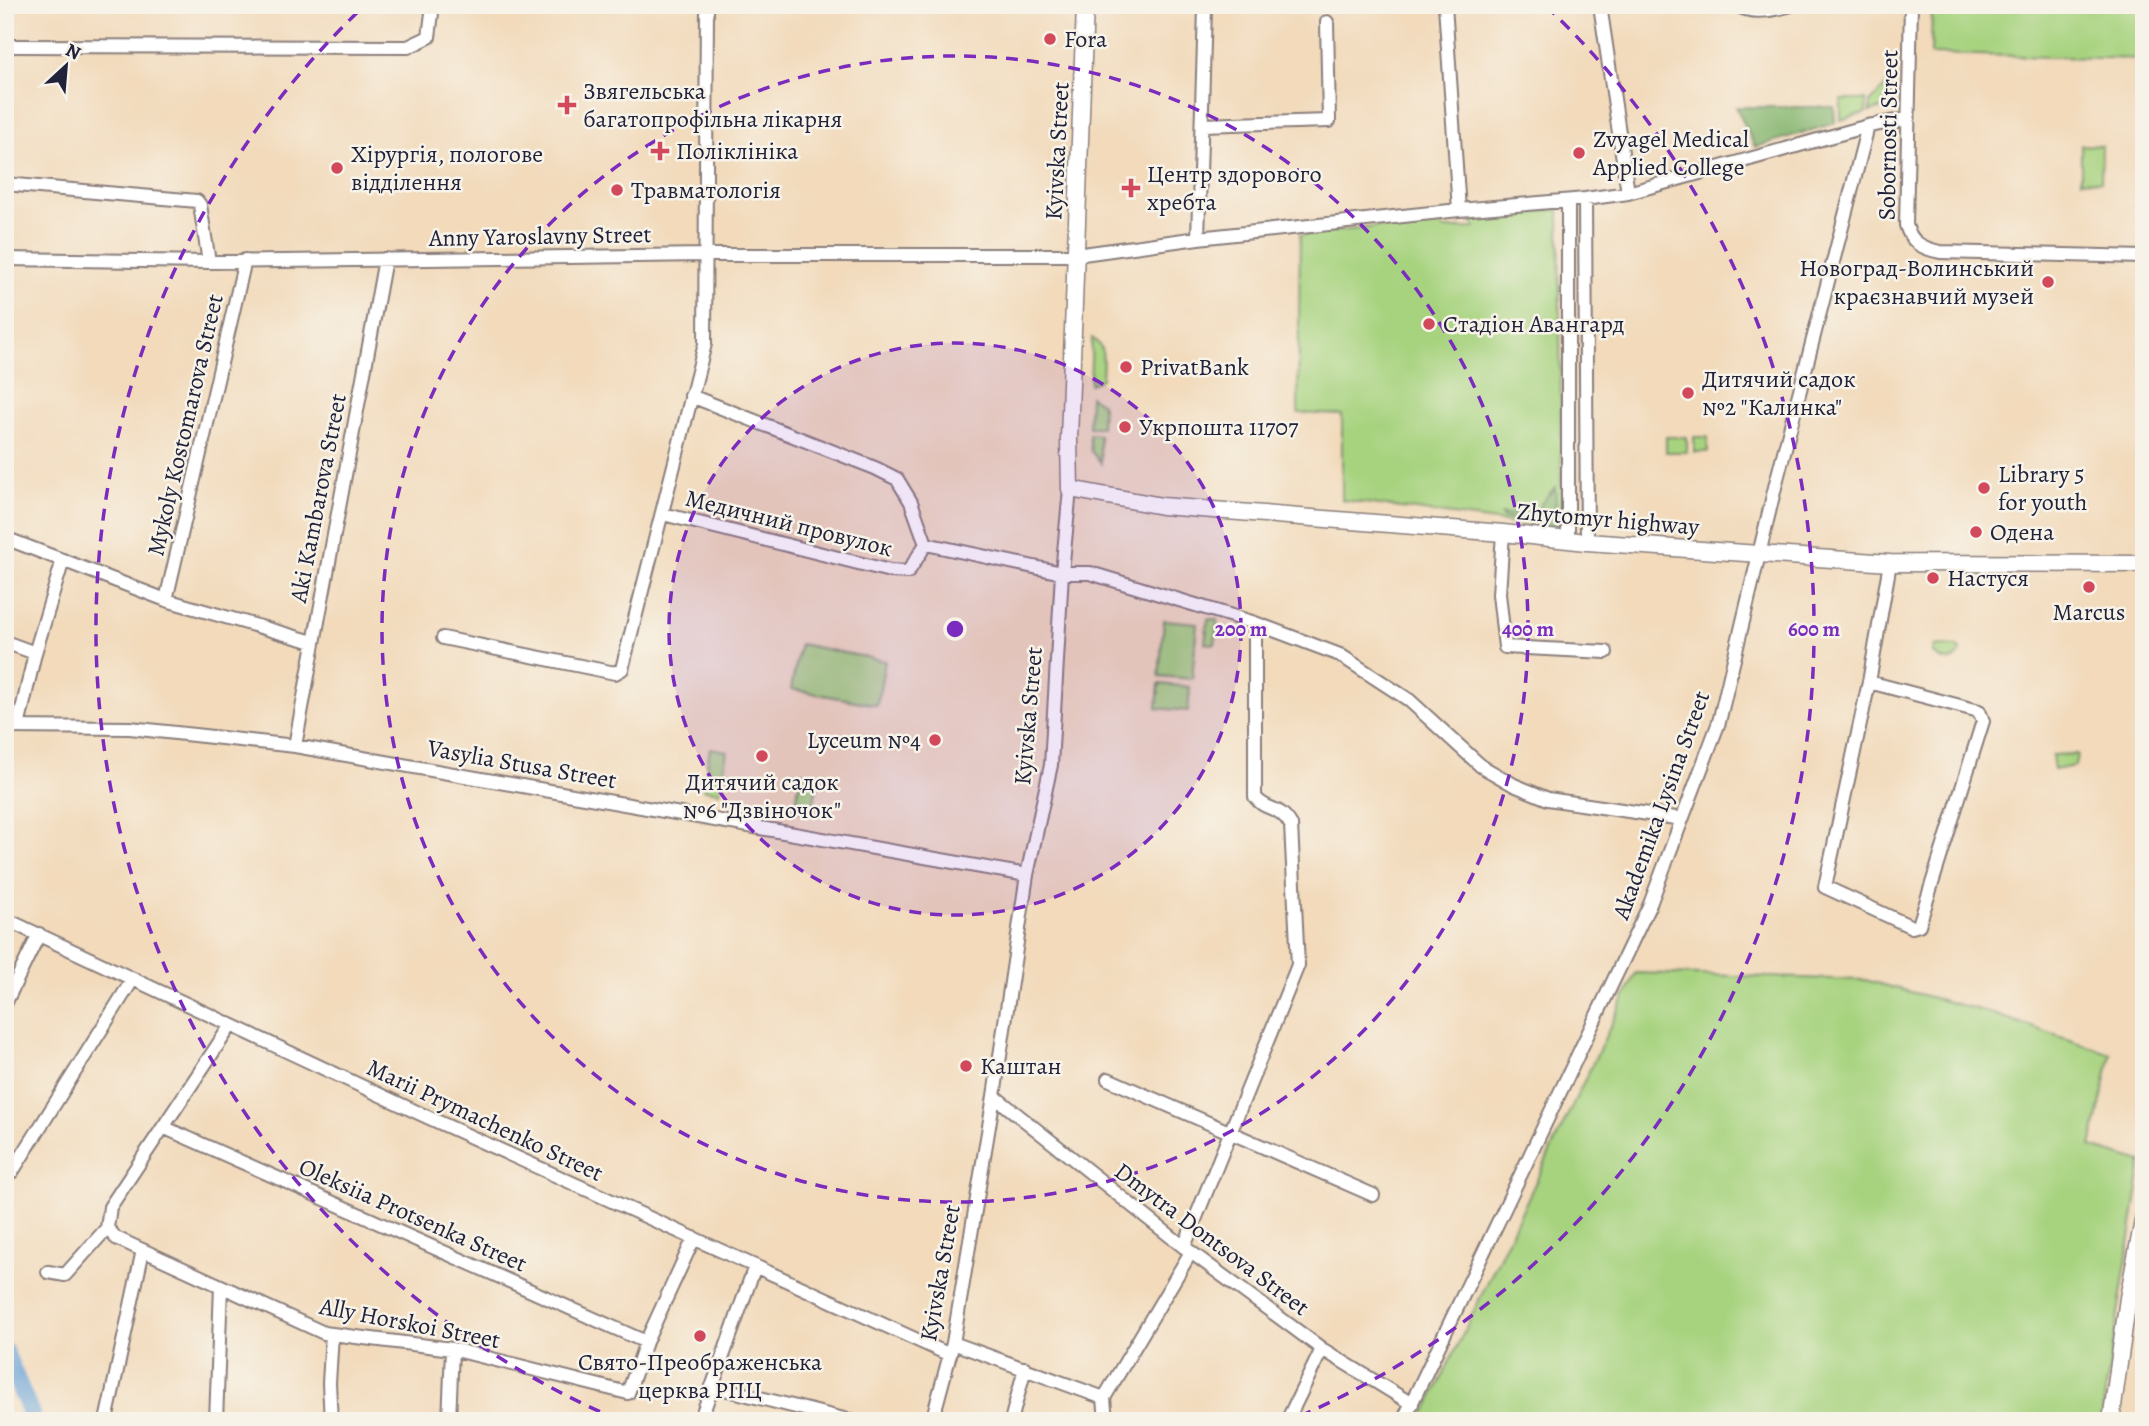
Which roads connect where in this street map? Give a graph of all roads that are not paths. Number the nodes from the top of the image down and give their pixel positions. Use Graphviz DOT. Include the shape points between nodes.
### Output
graph roads {
  1 [pos="433,5"];
  2 [pos="707,5"];
  3 [pos="1085,5"];
  4 [pos="1444,5"];
  5 [pos="1600,5"];
  6 [pos="1737,5"];
  7 [pos="1791,5"];
  8 [pos="1911,5"];
  9 [pos="1205,9"];
  10 [pos="1327,22"];
  11 [pos="5,46"];
  12 [pos="1908,119"];
  13 [pos="1202,125"];
  14 [pos="1868,126"];
  15 [pos="5,184"];
  16 [pos="1628,193"];
  17 [pos="1585,199"];
  18 [pos="1568,201"];
  19 [pos="1459,210"];
  20 [pos="1198,238"];
  21 [pos="705,255"];
  22 [pos="1076,255"];
  23 [pos="2144,257"];
  24 [pos="5,258"];
  25 [pos="385,259"];
  26 [pos="246,260"];
  27 [pos="209,262"];
  28 [pos="691,396"];
  29 [pos="1070,489"];
  30 [pos="663,514"];
  31 [pos="1503,533"];
  32 [pos="5,538"];
  33 [pos="1568,540"];
  34 [pos="1587,542"];
  35 [pos="926,544"];
  36 [pos="1759,554"];
  37 [pos="62,559"];
  38 [pos="1890,564"];
  39 [pos="2144,564"];
  40 [pos="1062,573"];
  41 [pos="166,600"];
  42 [pos="1255,623"];
  43 [pos="443,638"];
  44 [pos="5,642"];
  45 [pos="313,642"];
  46 [pos="1606,652"];
  47 [pos="35,653"];
  48 [pos="1869,682"];
  49 [pos="12,727"];
  50 [pos="295,746"];
  51 [pos="1682,819"];
  52 [pos="1027,875"];
  53 [pos="5,919"];
  54 [pos="39,934"];
  55 [pos="133,979"];
  56 [pos="5,1004"];
  57 [pos="231,1025"];
  58 [pos="1108,1079"];
  59 [pos="994,1096"];
  60 [pos="163,1127"];
  61 [pos="1231,1131"];
  62 [pos="5,1168"];
  63 [pos="1373,1195"];
  64 [pos="2144,1216"];
  65 [pos="107,1228"];
  66 [pos="694,1238"];
  67 [pos="1188,1249"];
  68 [pos="143,1250"];
  69 [pos="755,1266"];
  70 [pos="48,1272"];
  71 [pos="221,1286"];
  72 [pos="2136,1298"];
  73 [pos="332,1334"];
  74 [pos="646,1342"];
  75 [pos="452,1349"];
  76 [pos="951,1349"];
  77 [pos="1322,1349"];
  78 [pos="1025,1368"];
  79 [pos="712,1387"];
  80 [pos="1104,1398"];
  81 [pos="1412,1404"];
  82 [pos="799,1415"];
  83 [pos="106,1421"];
  84 [pos="216,1421"];
  85 [pos="331,1421"];
  86 [pos="449,1421"];
  87 [pos="700,1421"];
  88 [pos="852,1421"];
  89 [pos="932,1421"];
  90 [pos="1011,1421"];
  91 [pos="1105,1421"];
  92 [pos="1287,1421"];
  93 [pos="1403,1421"];
  94 [pos="2111,1421"];
  1 -- 11 [label="street" via="429,37 408,47"];
  2 -- 21 [label="street, Медичний провулок"];
  3 -- 22 [label="main road, Kyivska Street"];
  4 -- 19 [label="street"];
  5 -- 16 [label="street"];
  6 -- 7 [label="street" via="1765,11"];
  8 -- 12 [label="street, Sobornosti Street"];
  9 -- 13 [label="street"];
  10 -- 13 [label="street" via="1329,121"];
  12 -- 14 [label="street, Anny Yaroslavny Street"];
  12 -- 23 [label="street, Sobornosti Street" via="1906,225 1916,243 1940,252"];
  13 -- 20 [label="street"];
  14 -- 16 [label="street, Anny Yaroslavny Street"];
  14 -- 36 [label="street, Akademika Lysina Street"];
  15 -- 27 [label="street" via="197,201"];
  16 -- 17 [label="street, Anny Yaroslavny Street"];
  17 -- 18 [label="street, Anny Yaroslavny Street"];
  17 -- 34 [label="street"];
  18 -- 19 [label="street, Anny Yaroslavny Street"];
  18 -- 33 [label="street"];
  19 -- 20 [label="street, Anny Yaroslavny Street"];
  20 -- 22 [label="street, Anny Yaroslavny Street"];
  21 -- 22 [label="street, Anny Yaroslavny Street"];
  21 -- 25 [label="street, Anny Yaroslavny Street"];
  21 -- 28 [label="street, Медичний провулок" via="705,344"];
  22 -- 29 [label="main road, Kyivska Street"];
  24 -- 27 [label="street, Anny Yaroslavny Street"];
  25 -- 26 [label="street, Anny Yaroslavny Street"];
  25 -- 45 [label="street, Aki Kambarova Street"];
  26 -- 27 [label="street, Anny Yaroslavny Street"];
  26 -- 41 [label="street, Mykoly Kostomarova Street"];
  28 -- 30 [label="street, Медичний провулок"];
  28 -- 35 [label="street, Медичний провулок" via="897,479"];
  29 -- 31 [label="main road, Zhytomyr highway" via="1162,506"];
  29 -- 40 [label="street, Kyivska Street"];
  30 -- 35 [label="street, Медичний провулок" via="890,571 908,572"];
  30 -- 43 [label="street" via="620,671"];
  31 -- 33 [label="main road, Zhytomyr highway"];
  31 -- 46 [label="street" via="1499,594 1505,647"];
  32 -- 37 [label="street"];
  33 -- 34 [label="main road, Zhytomyr highway"];
  34 -- 36 [label="main road, Zhytomyr highway"];
  35 -- 40 [label="street, Медичний провулок"];
  36 -- 38 [label="main road, Zhytomyr highway"];
  36 -- 51 [label="street, Akademika Lysina Street" via="1719,722"];
  37 -- 41 [label="street"];
  37 -- 47 [label="street"];
  38 -- 39 [label="main road, Zhytomyr highway"];
  38 -- 48 [label="street"];
  40 -- 42 [label="street, Медичний провулок" via="1090,573"];
  40 -- 52 [label="street, Kyivska Street" via="1051,765"];
  41 -- 45 [label="street"];
  42 -- 51 [label="street, Медичний провулок" via="1340,655 1409,700 1481,766 1514,785 1548,799"];
  42 -- 61 [label="street" via="1255,797 1285,814 1292,825 1298,965"];
  44 -- 47 [label="street"];
  45 -- 50 [label="street, Aki Kambarova Street"];
  47 -- 49 [label="street"];
  48 -- 48 [label="street" via="1825,887 1912,927 1919,925 1983,721 1979,710"];
  49 -- 50 [label="street, Vasylia Stusa Street" via="130,728"];
  50 -- 52 [label="street, Vasylia Stusa Street"];
  51 -- 81 [label="street, Akademika Lysina Street" via="1650,904"];
  52 -- 59 [label="street, Kyivska Street"];
  53 -- 54 [label="street, Marii Prymachenko Street"];
  54 -- 55 [label="street, Marii Prymachenko Street"];
  54 -- 56 [label="street"];
  55 -- 57 [label="street, Marii Prymachenko Street"];
  55 -- 62 [label="street" via="12,1172"];
  57 -- 60 [label="street"];
  57 -- 66 [label="street, Marii Prymachenko Street"];
  58 -- 61 [label="street"];
  59 -- 67 [label="street, Dmytra Dontsova Street"];
  59 -- 76 [label="street, Kyivska Street"];
  60 -- 65 [label="street" via="110,1207"];
  60 -- 74 [label="street, Oleksiia Protsenka Street"];
  61 -- 63 [label="street"];
  61 -- 67 [label="street"];
  64 -- 72 [label="main road"];
  65 -- 68 [label="street, Ally Horskoi Street" via="116,1238"];
  65 -- 70 [label="street" via="65,1275"];
  66 -- 69 [label="street, Marii Prymachenko Street"];
  66 -- 74 [label="street"];
  67 -- 77 [label="street, Dmytra Dontsova Street"];
  67 -- 80 [label="street"];
  68 -- 71 [label="street, Ally Horskoi Street"];
  68 -- 83 [label="street"];
  69 -- 76 [label="street, Marii Prymachenko Street"];
  69 -- 79 [label="street"];
  71 -- 73 [label="street, Ally Horskoi Street"];
  71 -- 84 [label="street"];
  72 -- 94 [label="main road"];
  73 -- 75 [label="street, Ally Horskoi Street"];
  73 -- 85 [label="street"];
  74 -- 75 [label="street, Ally Horskoi Street" via="628,1393"];
  75 -- 86 [label="street"];
  76 -- 78 [label="street, Marii Prymachenko Street"];
  76 -- 89 [label="street, Kyivska Street"];
  77 -- 81 [label="street, Dmytra Dontsova Street"];
  77 -- 92 [label="street"];
  78 -- 80 [label="street, Marii Prymachenko Street"];
  78 -- 90 [label="street"];
  79 -- 82 [label="street"];
  79 -- 87 [label="street"];
  80 -- 91 [label="street"];
  81 -- 93 [label="street, Akademika Lysina Street"];
  82 -- 88 [label="street"];
}
